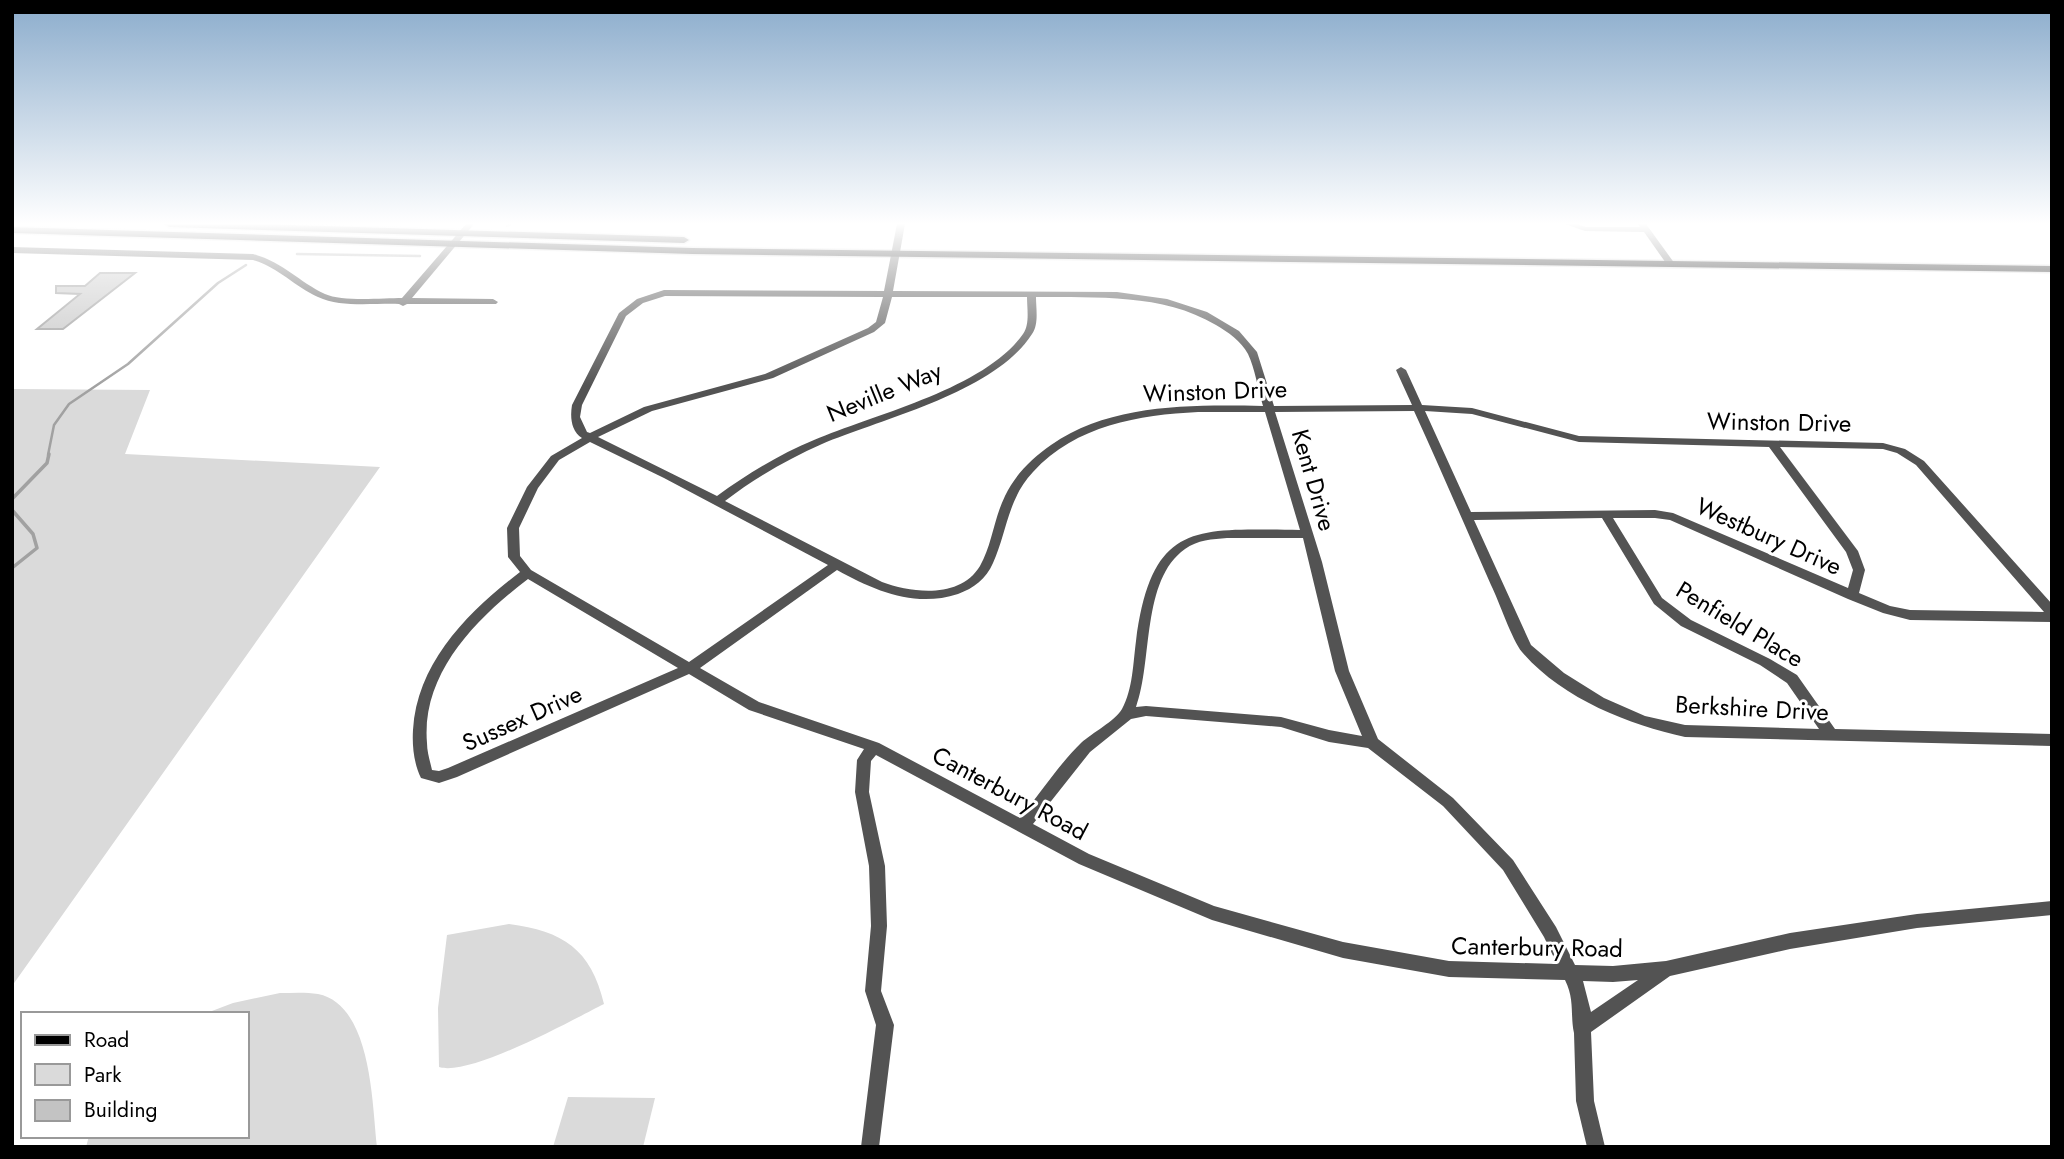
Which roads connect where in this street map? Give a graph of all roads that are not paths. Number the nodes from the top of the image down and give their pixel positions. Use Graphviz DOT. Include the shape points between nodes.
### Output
graph roads {
  1 [pos="295,278"];
  2 [pos="424,278"];
  3 [pos="891,278"];
  4 [pos="888,293"];
  5 [pos="1032,294"];
  6 [pos="493,302"];
  7 [pos="403,303"];
  8 [pos="1401,370"];
  9 [pos="1416,408"];
  10 [pos="1271,409"];
  11 [pos="590,437"];
  12 [pos="1772,443"];
  13 [pos="716,502"];
  14 [pos="1605,514"];
  15 [pos="1465,516"];
  16 [pos="1308,534"];
  17 [pos="837,564"];
  18 [pos="527,573"];
  19 [pos="1852,596"];
  20 [pos="2052,615"];
  21 [pos="690,668"];
  22 [pos="1127,714"];
  23 [pos="1831,735"];
  24 [pos="2052,740"];
  25 [pos="1372,743"];
  26 [pos="874,747"];
  27 [pos="1022,827"];
  28 [pos="2052,908"];
  29 [pos="1666,969"];
  30 [pos="1570,973"];
  31 [pos="1581,1029"];
  32 [pos="870,1147"];
  33 [pos="1596,1147"];
  1 -- 7 [label="street" via="323,298"];
  2 -- 7 [label="street"];
  3 -- 4 [label="street"];
  4 -- 5 [label="street, Kent Drive"];
  4 -- 11 [label="street" via="880,323 860,336 769,376 648,409"];
  4 -- 11 [label="street" via="678,292 640,301 622,314 577,405 577,425"];
  5 -- 10 [label="street, Kent Drive" via="1133,296 1187,307 1216,319 1252,352"];
  5 -- 13 [label="street, Neville Way" via="1029,332 985,370 902,411 795,452"];
  6 -- 7 [label="street"];
  8 -- 9 [label="street, Berkshire Drive"];
  9 -- 10 [label="street, Winston Drive"];
  9 -- 12 [label="street, Winston Drive" via="1459,409 1580,439"];
  9 -- 15 [label="street, Berkshire Drive"];
  10 -- 16 [label="street, Kent Drive"];
  10 -- 17 [label="street, Winston Drive" via="1157,411 1110,421 1072,437 1034,464 1018,482 985,571 962,588 939,594 898,592"];
  11 -- 13 [label="street, Winston Drive"];
  11 -- 18 [label="street" via="548,466 518,513 514,557"];
  12 -- 19 [label="street" via="1852,551 1859,570"];
  12 -- 20 [label="street, Winston Drive" via="1883,446 1908,455 1920,463"];
  13 -- 17 [label="street, Winston Drive"];
  14 -- 15 [label="street, Westbury Drive"];
  14 -- 19 [label="street, Westbury Drive" via="1680,519"];
  14 -- 23 [label="street, Penfield Place" via="1658,601 1686,623 1792,679"];
  15 -- 23 [label="street, Berkshire Drive" via="1526,648 1557,676 1640,720 1671,729"];
  16 -- 22 [label="street" via="1209,536 1191,540 1170,554 1149,601 1136,687"];
  16 -- 25 [label="street, Kent Drive" via="1342,671"];
  17 -- 21 [label="street, Sussex Drive"];
  18 -- 21 [label="street, Canterbury Road"];
  18 -- 21 [label="street, Sussex Drive" via="467,625 433,677 424,699 421,729 426,775 452,773"];
  19 -- 20 [label="street, Westbury Drive" via="1910,615"];
  21 -- 26 [label="street, Canterbury Road" via="754,706"];
  22 -- 25 [label="street" via="1146,711 1281,722"];
  22 -- 27 [label="street" via="1085,748"];
  23 -- 24 [label="street, Berkshire Drive"];
  25 -- 30 [label="street" via="1448,802 1494,849 1535,904"];
  26 -- 27 [label="street, Canterbury Road"];
  26 -- 32 [label="street" via="864,760 862,792 877,866 879,926 873,992 885,1025"];
  27 -- 30 [label="street, Canterbury Road" via="1138,884 1284,935 1420,966"];
  28 -- 29 [label="street, Canterbury Road" via="1917,920"];
  29 -- 30 [label="street, Canterbury Road"];
  29 -- 31 [label="street"];
  30 -- 31 [label="street" via="1582,1010"];
  31 -- 33 [label="street" via="1585,1101"];
}
